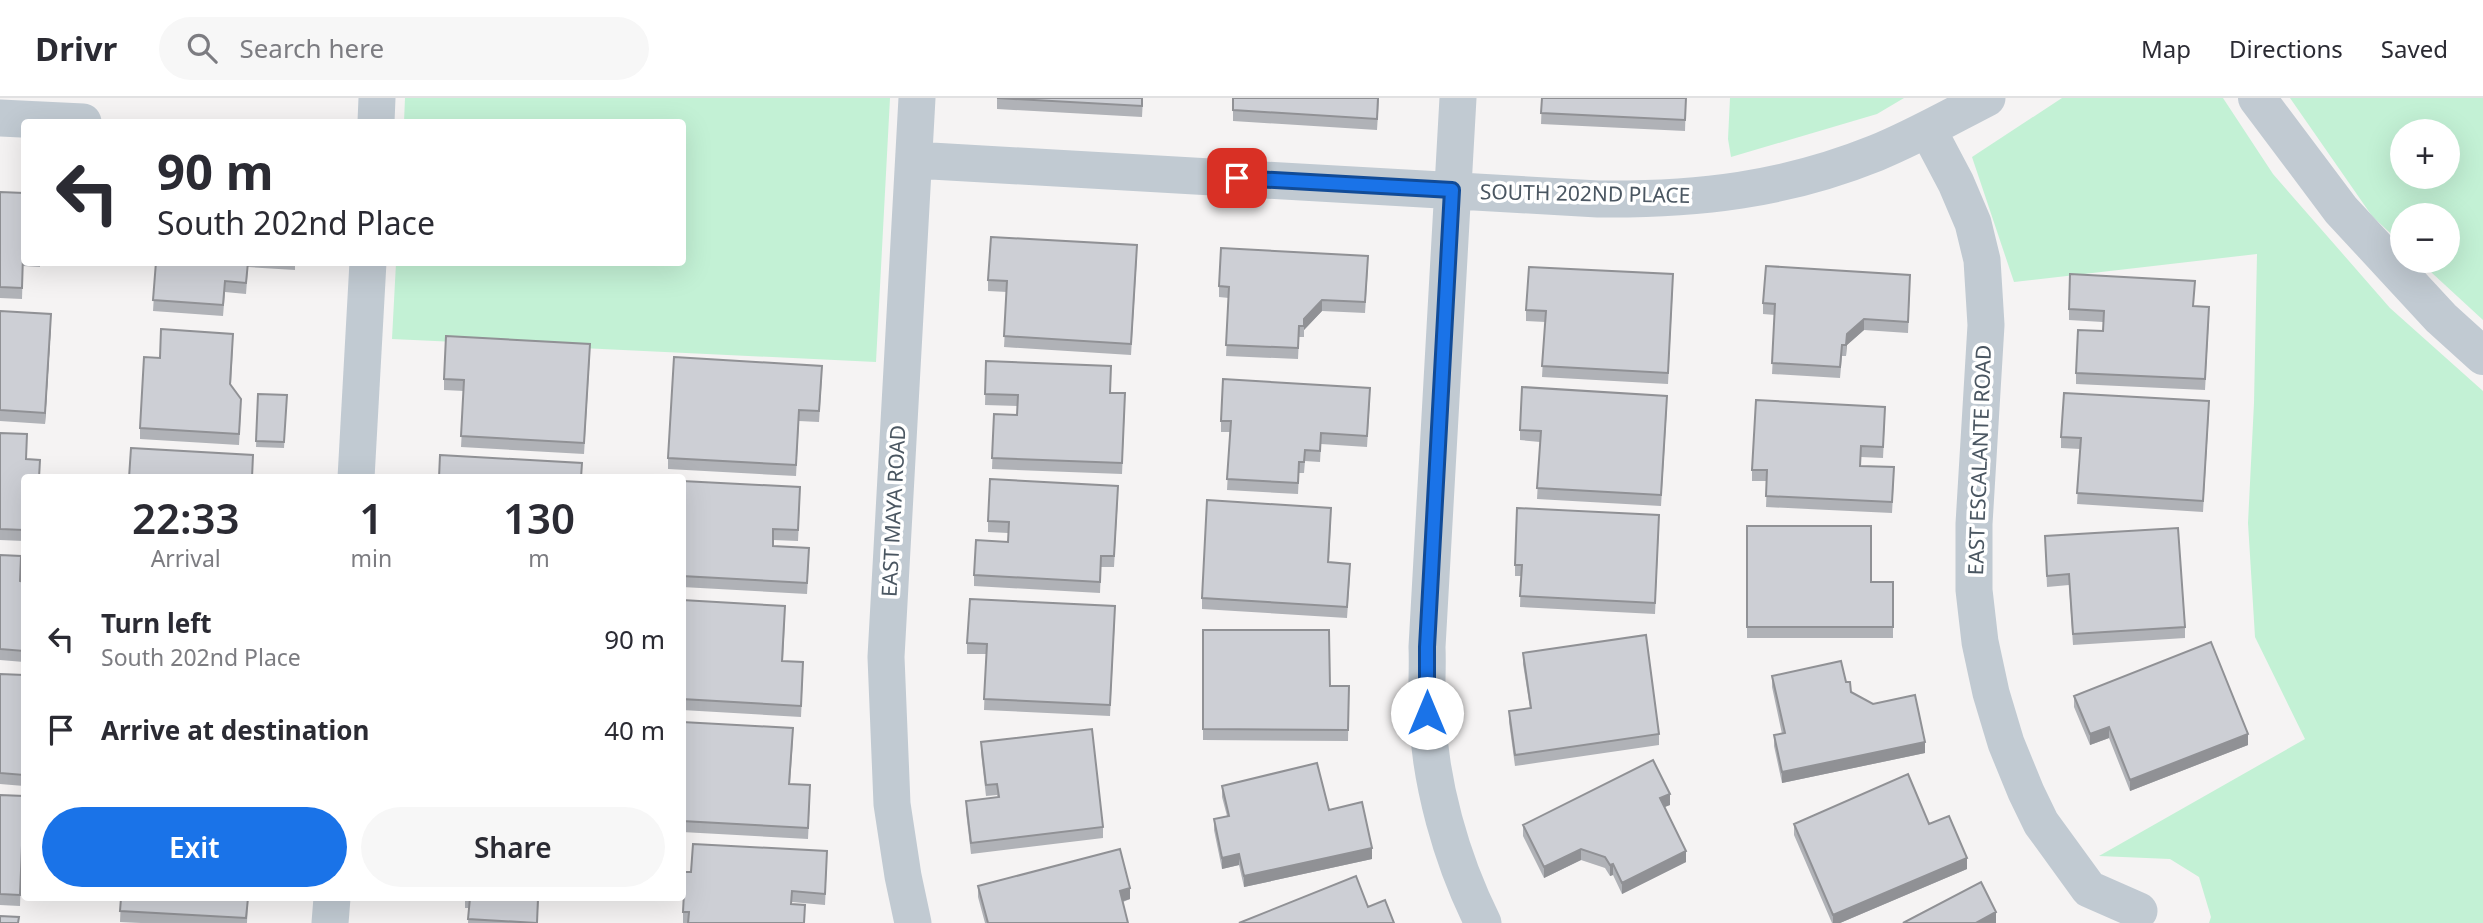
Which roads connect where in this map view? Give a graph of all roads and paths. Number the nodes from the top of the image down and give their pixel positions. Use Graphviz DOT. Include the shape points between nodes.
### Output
graph roads {
  1 [pos="377,98"];
  2 [pos="918,98"];
  3 [pos="1458,98"];
  4 [pos="1987,98"];
  5 [pos="2257,98"];
  6 [pos="0,118"];
  7 [pos="21,119"];
  8 [pos="376,119"];
  9 [pos="1928,130"];
  10 [pos="914,160"];
  11 [pos="1452,190"];
  12 [pos="368,266"];
  13 [pos="2483,356"];
  14 [pos="356,474"];
  15 [pos="331,901"];
  16 [pos="2139,911"];
  17 [pos="330,923"];
  18 [pos="913,923"];
  19 [pos="1483,923"];
  1 -- 8 [label="street"];
  2 -- 10 [label="street, EAST MAYA ROAD"];
  3 -- 11 [label="street"];
  4 -- 9 [label="street, SOUTH 202ND PLACE"];
  5 -- 13 [label="street" via="2341,210 2441,318"];
  6 -- 7 [label="street"];
  9 -- 11 [label="street, SOUTH 202ND PLACE" via="1823,172 1712,195 1598,199"];
  9 -- 16 [label="street, EAST ESCALANTE ROAD" via="1968,212 1982,260 1986,325 1974,590 1991,694 2025,792 2042,823 2089,889"];
  10 -- 11 [label="street, SOUTH 202ND PLACE"];
  10 -- 18 [label="street, EAST MAYA ROAD" via="886,657 892,804"];
  11 -- 19 [label="street" via="1427,713 1444,817 1458,867"];
  12 -- 14 [label="street"];
  15 -- 17 [label="street"];
}
